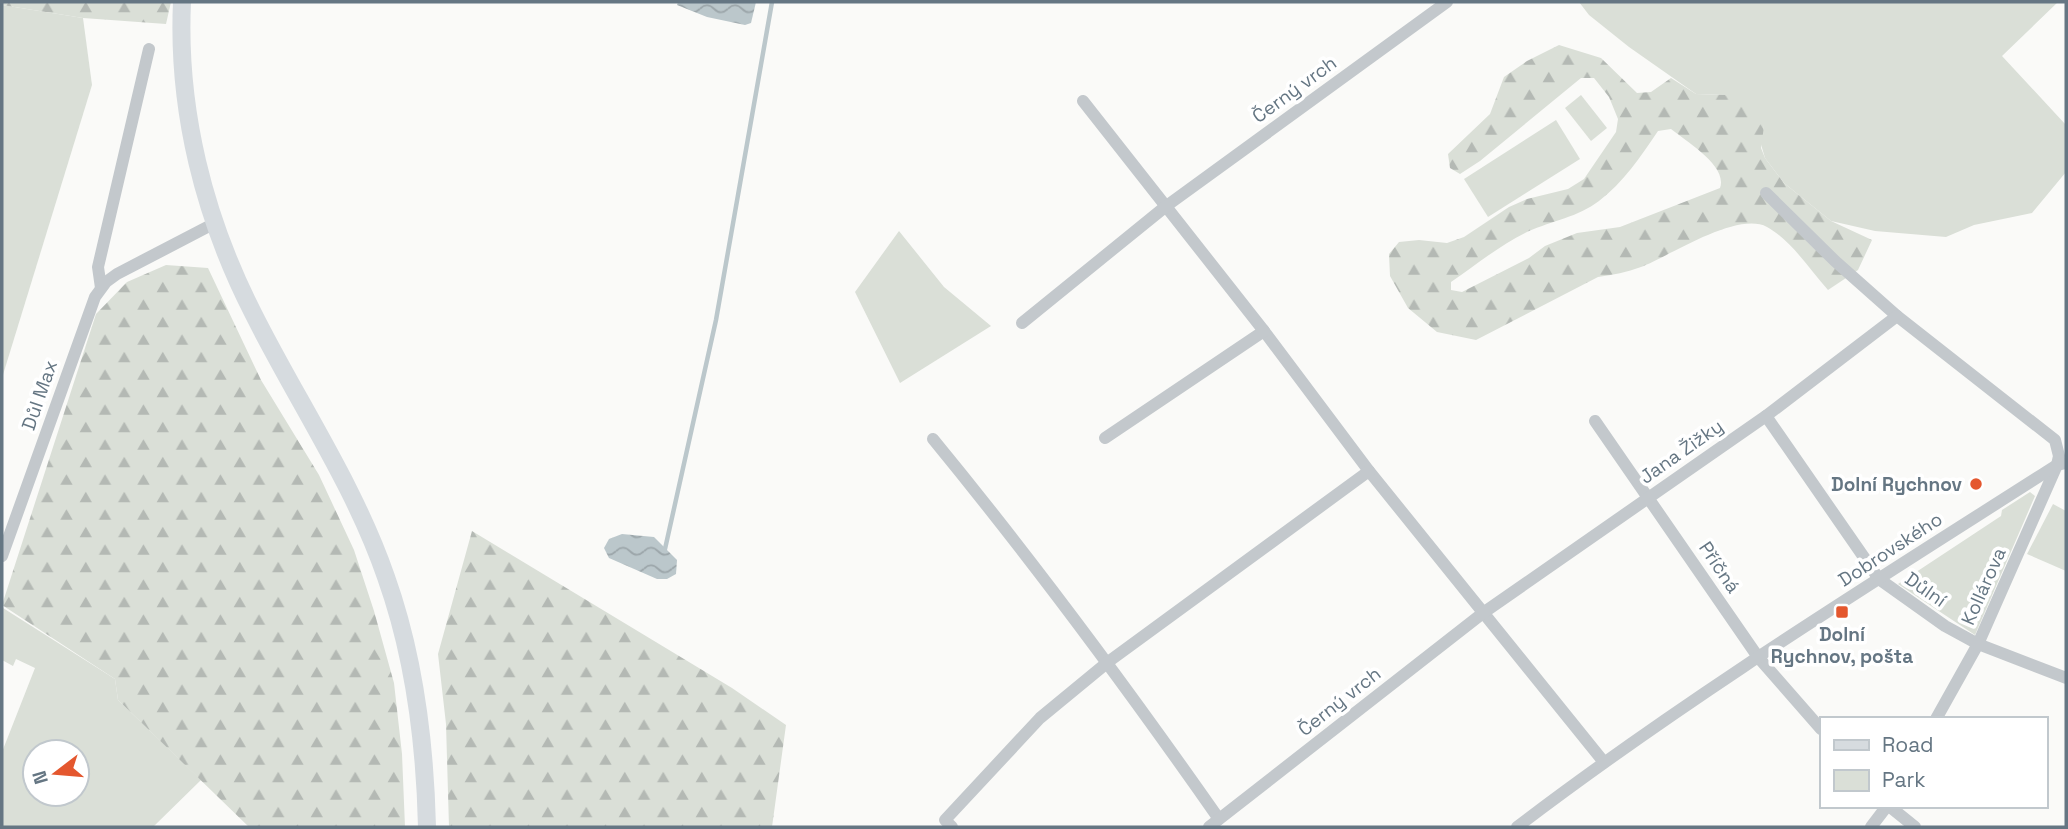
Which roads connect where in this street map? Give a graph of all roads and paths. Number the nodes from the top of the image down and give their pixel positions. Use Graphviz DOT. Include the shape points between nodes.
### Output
graph roads {
  1 [pos="182,2"];
  2 [pos="1447,2"];
  3 [pos="149,49"];
  4 [pos="1083,101"];
  5 [pos="1766,193"];
  6 [pos="1165,208"];
  7 [pos="215,223"];
  8 [pos="101,288"];
  9 [pos="1897,316"];
  10 [pos="1022,323"];
  11 [pos="1264,331"];
  12 [pos="1766,416"];
  13 [pos="1595,421"];
  14 [pos="1105,438"];
  15 [pos="933,439"];
  16 [pos="2062,464"];
  17 [pos="1369,471"];
  18 [pos="1648,497"];
  19 [pos="2,556"];
  20 [pos="1879,579"];
  21 [pos="1483,613"];
  22 [pos="1978,644"];
  23 [pos="1758,657"];
  24 [pos="1108,663"];
  25 [pos="2066,678"];
  26 [pos="1937,717"];
  27 [pos="1820,728"];
  28 [pos="1603,761"];
  29 [pos="1886,808"];
  30 [pos="1891,808"];
  31 [pos="1214,823"];
  32 [pos="427,827"];
  33 [pos="952,827"];
  34 [pos="1517,827"];
  35 [pos="1871,827"];
  36 [pos="1915,827"];
  1 -- 7 [label="main road" via="180,46 189,127"];
  2 -- 6 [label="street, Černý vrch"];
  3 -- 8 [label="street, Důl Max" via="98,267"];
  4 -- 6 [label="street"];
  5 -- 9 [label="street"];
  6 -- 10 [label="street, Černý vrch"];
  6 -- 11 [label="street"];
  7 -- 8 [label="street, Důl Max" via="117,274"];
  7 -- 32 [label="main road" via="253,313 342,477 386,577 402,629 421,724"];
  8 -- 19 [label="street, Důl Max"];
  9 -- 12 [label="street, Jana Žižky"];
  9 -- 16 [label="street" via="2055,440"];
  11 -- 14 [label="street"];
  11 -- 17 [label="street"];
  12 -- 18 [label="street, Jana Žižky"];
  12 -- 20 [label="street, Důlní"];
  13 -- 18 [label="street, Příčná"];
  15 -- 24 [label="street, Černý vrch"];
  16 -- 20 [label="street, Dobrovského"];
  16 -- 22 [label="street, Kollárova"];
  17 -- 21 [label="street"];
  17 -- 24 [label="street"];
  18 -- 21 [label="street, Jana Žižky"];
  18 -- 23 [label="street, Příčná"];
  20 -- 22 [label="street, Důlní"];
  20 -- 23 [label="street, Dobrovského"];
  21 -- 28 [label="street"];
  21 -- 31 [label="street, Černý vrch"];
  22 -- 25 [label="street, Důlní"];
  22 -- 26 [label="street, Kollárova"];
  23 -- 27 [label="street, Příčná"];
  23 -- 28 [label="street, Dobrovského"];
  24 -- 31 [label="street, Černý vrch"];
  24 -- 33 [label="street" via="1040,718 945,820"];
  28 -- 34 [label="street, Dobrovského"];
  29 -- 35 [label="street"];
  30 -- 36 [label="street"];
}
